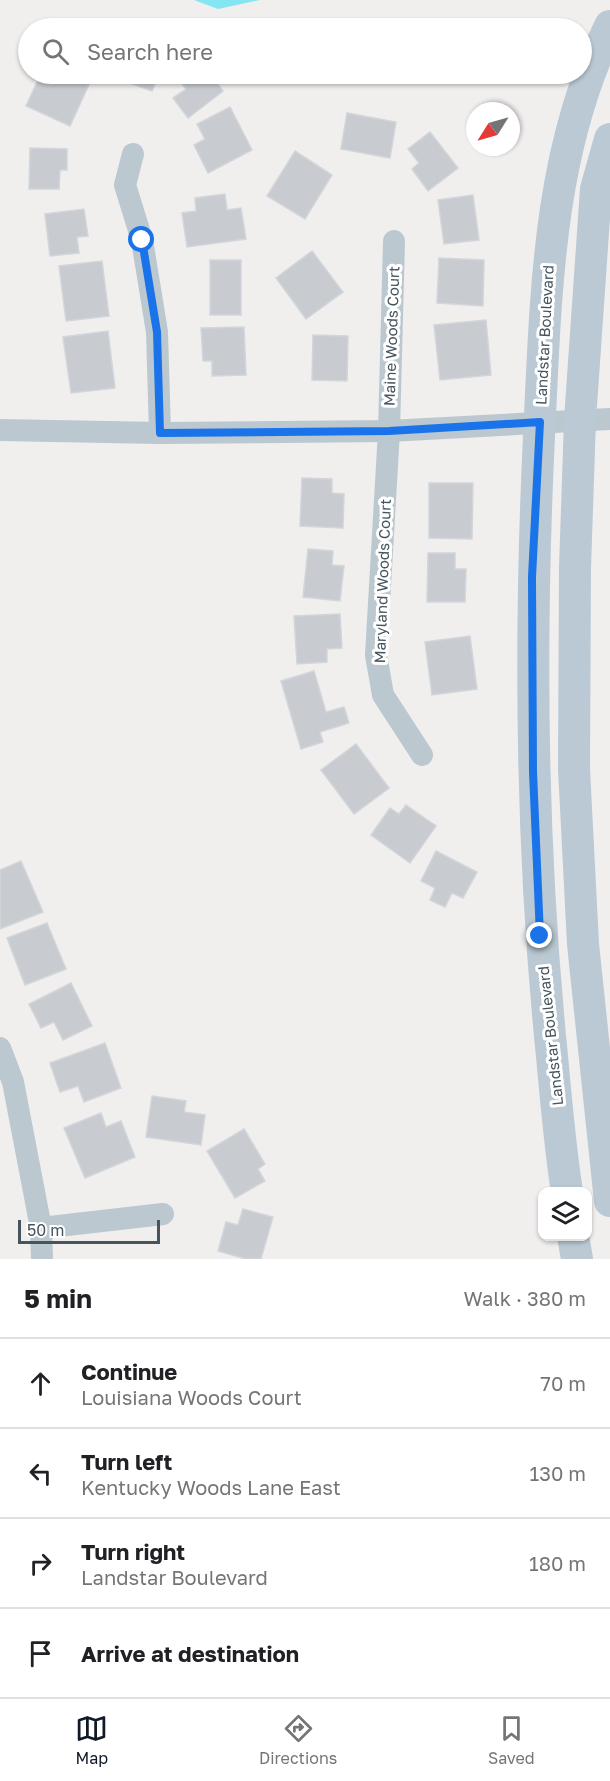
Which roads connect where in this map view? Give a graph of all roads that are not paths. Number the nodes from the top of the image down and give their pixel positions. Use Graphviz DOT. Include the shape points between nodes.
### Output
graph roads {
  1 [pos="610,26"];
  2 [pos="592,62"];
  3 [pos="585,84"];
  4 [pos="610,139"];
  5 [pos="133,154"];
  6 [pos="394,241"];
  7 [pos="595,420"];
  8 [pos="540,422"];
  9 [pos="0,430"];
  10 [pos="389,431"];
  11 [pos="160,433"];
  12 [pos="422,755"];
  13 [pos="0,1048"];
  14 [pos="567,1187"];
  15 [pos="610,1201"];
  16 [pos="163,1214"];
  17 [pos="41,1228"];
  18 [pos="574,1241"];
  19 [pos="42,1259"];
  20 [pos="577,1259"];
  1 -- 2 [label="street, Landstar Boulevard"];
  3 -- 8 [label="street, Landstar Boulevard" via="561,174 549,243"];
  4 -- 7 [label="street" via="596,189"];
  5 -- 11 [label="street" via="125,185 142,240 157,332"];
  6 -- 10 [label="street, Maine Woods Court"];
  7 -- 8 [label="street"];
  7 -- 15 [label="street" via="574,568 574,770 583,944"];
  8 -- 10 [label="street"];
  8 -- 14 [label="street, Landstar Boulevard" via="532,577 533,772 540,936"];
  9 -- 11 [label="street"];
  10 -- 11 [label="street"];
  10 -- 12 [label="street, Maryland Woods Court" via="376,655 383,695"];
  13 -- 17 [label="street" via="13,1082"];
  16 -- 17 [label="street"];
  17 -- 19 [label="street"];
  18 -- 20 [label="street"];
}
